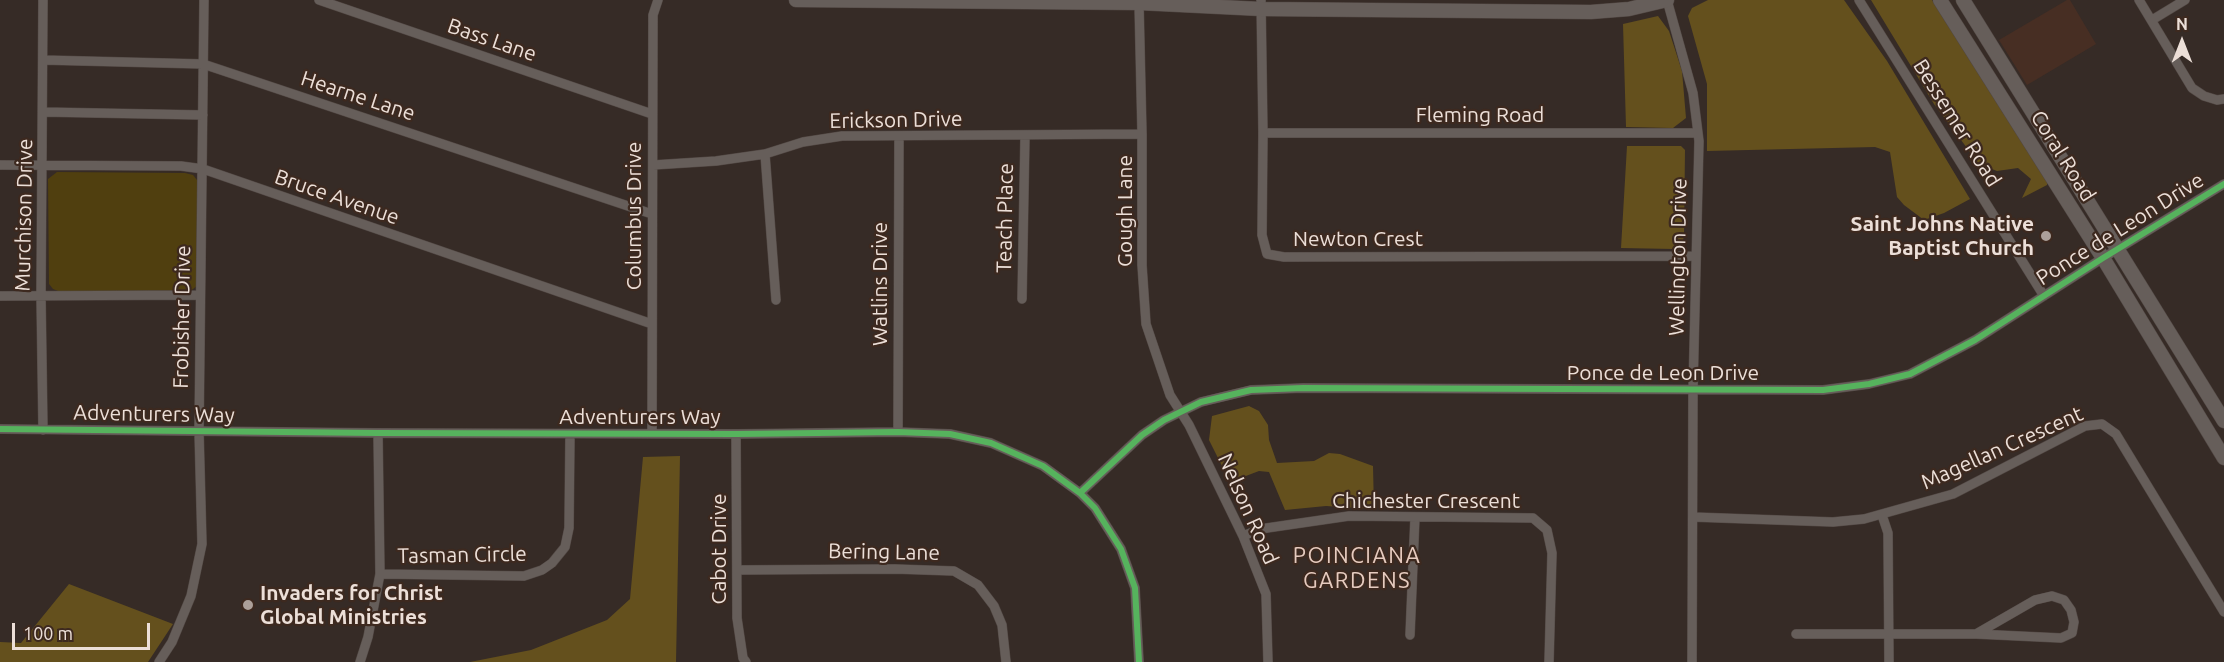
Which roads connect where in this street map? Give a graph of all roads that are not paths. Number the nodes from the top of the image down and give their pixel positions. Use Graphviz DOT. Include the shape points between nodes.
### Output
graph roads {
  1 [pos="43,0"];
  2 [pos="204,0"];
  3 [pos="319,0"];
  4 [pos="658,0"];
  5 [pos="796,0"];
  6 [pos="1667,0"];
  7 [pos="1859,0"];
  8 [pos="1940,0"];
  9 [pos="1963,0"];
  10 [pos="2139,0"];
  11 [pos="2185,0"];
  12 [pos="1139,3"];
  13 [pos="1261,5"];
  14 [pos="1974,18"];
  15 [pos="2152,20"];
  16 [pos="1957,28"];
  17 [pos="43,60"];
  18 [pos="203,64"];
  19 [pos="2224,99"];
  20 [pos="43,112"];
  21 [pos="652,114"];
  22 [pos="203,115"];
  23 [pos="1263,133"];
  24 [pos="1698,133"];
  25 [pos="1142,134"];
  26 [pos="899,136"];
  27 [pos="1024,136"];
  28 [pos="2053,143"];
  29 [pos="2037,153"];
  30 [pos="765,154"];
  31 [pos="0,165"];
  32 [pos="653,165"];
  33 [pos="43,166"];
  34 [pos="202,170"];
  35 [pos="2224,184"];
  36 [pos="652,214"];
  37 [pos="2119,248"];
  38 [pos="1696,256"];
  39 [pos="2103,258"];
  40 [pos="200,295"];
  41 [pos="0,296"];
  42 [pos="41,296"];
  43 [pos="2044,296"];
  44 [pos="1022,299"];
  45 [pos="776,300"];
  46 [pos="652,324"];
  47 [pos="2180,348"];
  48 [pos="2163,357"];
  49 [pos="1693,390"];
  50 [pos="1180,412"];
  51 [pos="2224,421"];
  52 [pos="0,429"];
  53 [pos="43,429"];
  54 [pos="199,430"];
  55 [pos="898,432"];
  56 [pos="378,433"];
  57 [pos="652,433"];
  58 [pos="570,434"];
  59 [pos="736,434"];
  60 [pos="2224,458"];
  61 [pos="1080,493"];
  62 [pos="1882,515"];
  63 [pos="1415,517"];
  64 [pos="1693,517"];
  65 [pos="1243,536"];
  66 [pos="737,570"];
  67 [pos="380,574"];
  68 [pos="2224,612"];
  69 [pos="1796,634"];
  70 [pos="1888,634"];
  71 [pos="1976,634"];
  72 [pos="1410,635"];
  73 [pos="159,662"];
  74 [pos="360,662"];
  75 [pos="746,662"];
  76 [pos="1006,662"];
  77 [pos="1139,662"];
  78 [pos="1268,662"];
  79 [pos="1549,662"];
  80 [pos="1692,662"];
  81 [pos="1889,662"];
  1 -- 17 [label="street, Murchison Drive"];
  2 -- 18 [label="street, Frobisher Drive"];
  3 -- 21 [label="street, Bass Lane"];
  4 -- 21 [label="street, Columbus Drive" via="653,15"];
  5 -- 12 [label="main road"];
  6 -- 13 [label="main road" via="1591,12"];
  6 -- 24 [label="street, Wellington Drive" via="1693,93"];
  7 -- 43 [label="street, Bessemer Road"];
  8 -- 16 [label="main road, Coral Road"];
  9 -- 14 [label="main road, Coral Road"];
  10 -- 15 [label="street"];
  11 -- 15 [label="street"];
  12 -- 13 [label="main road"];
  12 -- 25 [label="street, Gough Lane"];
  13 -- 23 [label="street, Newton Crest"];
  14 -- 16 [label="main road"];
  14 -- 28 [label="main road, Coral Road"];
  15 -- 19 [label="street" via="2192,88 2204,96"];
  16 -- 29 [label="main road, Coral Road"];
  17 -- 18 [label="street, Hearne Lane"];
  17 -- 20 [label="street, Murchison Drive"];
  18 -- 22 [label="street, Frobisher Drive"];
  18 -- 36 [label="street, Hearne Lane"];
  20 -- 22 [label="street"];
  20 -- 33 [label="street, Murchison Drive"];
  21 -- 32 [label="street, Columbus Drive"];
  22 -- 34 [label="street, Frobisher Drive"];
  23 -- 24 [label="street, Fleming Road"];
  23 -- 38 [label="street, Newton Crest" via="1262,235 1267,254"];
  24 -- 38 [label="street, Wellington Drive"];
  25 -- 27 [label="street, Erickson Drive"];
  25 -- 50 [label="street, Gough Lane" via="1146,324 1170,395"];
  26 -- 27 [label="street, Erickson Drive"];
  26 -- 30 [label="street, Erickson Drive" via="842,136 803,142"];
  26 -- 55 [label="street, Watlins Drive"];
  27 -- 44 [label="street, Teach Place"];
  28 -- 29 [label="main road"];
  28 -- 37 [label="main road, Coral Road"];
  29 -- 39 [label="main road, Coral Road"];
  30 -- 32 [label="street, Erickson Drive"];
  30 -- 45 [label="street"];
  31 -- 33 [label="street, Bruce Avenue"];
  32 -- 36 [label="street, Columbus Drive"];
  33 -- 34 [label="street, Bruce Avenue" via="181,166"];
  33 -- 42 [label="street, Murchison Drive"];
  34 -- 40 [label="street, Frobisher Drive"];
  34 -- 46 [label="street, Bruce Avenue"];
  35 -- 37 [label="street, Ponce de Leon Drive"];
  36 -- 46 [label="street, Columbus Drive"];
  37 -- 39 [label="street, Ponce de Leon Drive"];
  37 -- 47 [label="main road, Coral Road"];
  38 -- 49 [label="street, Wellington Drive"];
  39 -- 43 [label="street, Ponce de Leon Drive"];
  39 -- 48 [label="main road, Coral Road"];
  40 -- 42 [label="street"];
  40 -- 54 [label="street, Frobisher Drive"];
  41 -- 42 [label="street"];
  42 -- 53 [label="street, Murchison Drive"];
  43 -- 49 [label="street, Ponce de Leon Drive" via="1975,340 1910,374 1823,390"];
  46 -- 57 [label="street, Columbus Drive"];
  47 -- 48 [label="main road"];
  47 -- 51 [label="main road, Coral Road"];
  48 -- 60 [label="main road, Coral Road"];
  49 -- 50 [label="street, Ponce de Leon Drive" via="1261,389 1201,402"];
  49 -- 64 [label="street, Wellington Drive"];
  50 -- 61 [label="street, Ponce de Leon Drive" via="1142,435"];
  50 -- 65 [label="street, Nelson Road"];
  52 -- 53 [label="street, Adventurers Way"];
  53 -- 54 [label="street, Adventurers Way"];
  54 -- 56 [label="street, Adventurers Way"];
  54 -- 73 [label="street, Frobisher Drive" via="202,544 191,596"];
  55 -- 59 [label="street, Adventurers Way"];
  55 -- 61 [label="street, Adventurers Way" via="950,434 991,443 1044,466"];
  56 -- 58 [label="street, Adventurers Way"];
  56 -- 67 [label="street"];
  57 -- 58 [label="street, Adventurers Way"];
  57 -- 59 [label="street, Adventurers Way"];
  58 -- 67 [label="street, Tasman Circle" via="569,528 565,547 552,563 533,574 517,576"];
  59 -- 66 [label="street, Cabot Drive"];
  61 -- 77 [label="street, Adventurers Way" via="1095,508 1121,549 1135,588"];
  62 -- 64 [label="street, Magellan Crescent" via="1833,522"];
  62 -- 68 [label="street, Magellan Crescent" via="1953,494 2085,426 2102,424 2116,434"];
  62 -- 70 [label="street" via="1888,533"];
  63 -- 65 [label="street, Chichester Crescent" via="1349,516 1269,527"];
  63 -- 72 [label="street"];
  63 -- 79 [label="street, Chichester Crescent" via="1533,518 1547,530 1551,553"];
  64 -- 80 [label="street, Wellington Drive"];
  65 -- 78 [label="street, Nelson Road" via="1266,594"];
  66 -- 75 [label="street, Cabot Drive" via="737,618"];
  66 -- 76 [label="street, Bering Lane" via="954,571 978,585 994,606 1002,625"];
  67 -- 74 [label="street"];
  69 -- 70 [label="street"];
  70 -- 71 [label="street"];
  70 -- 81 [label="street"];
  71 -- 71 [label="street" via="2036,600 2052,596 2064,600 2074,622 2072,633 2061,638"];
}
